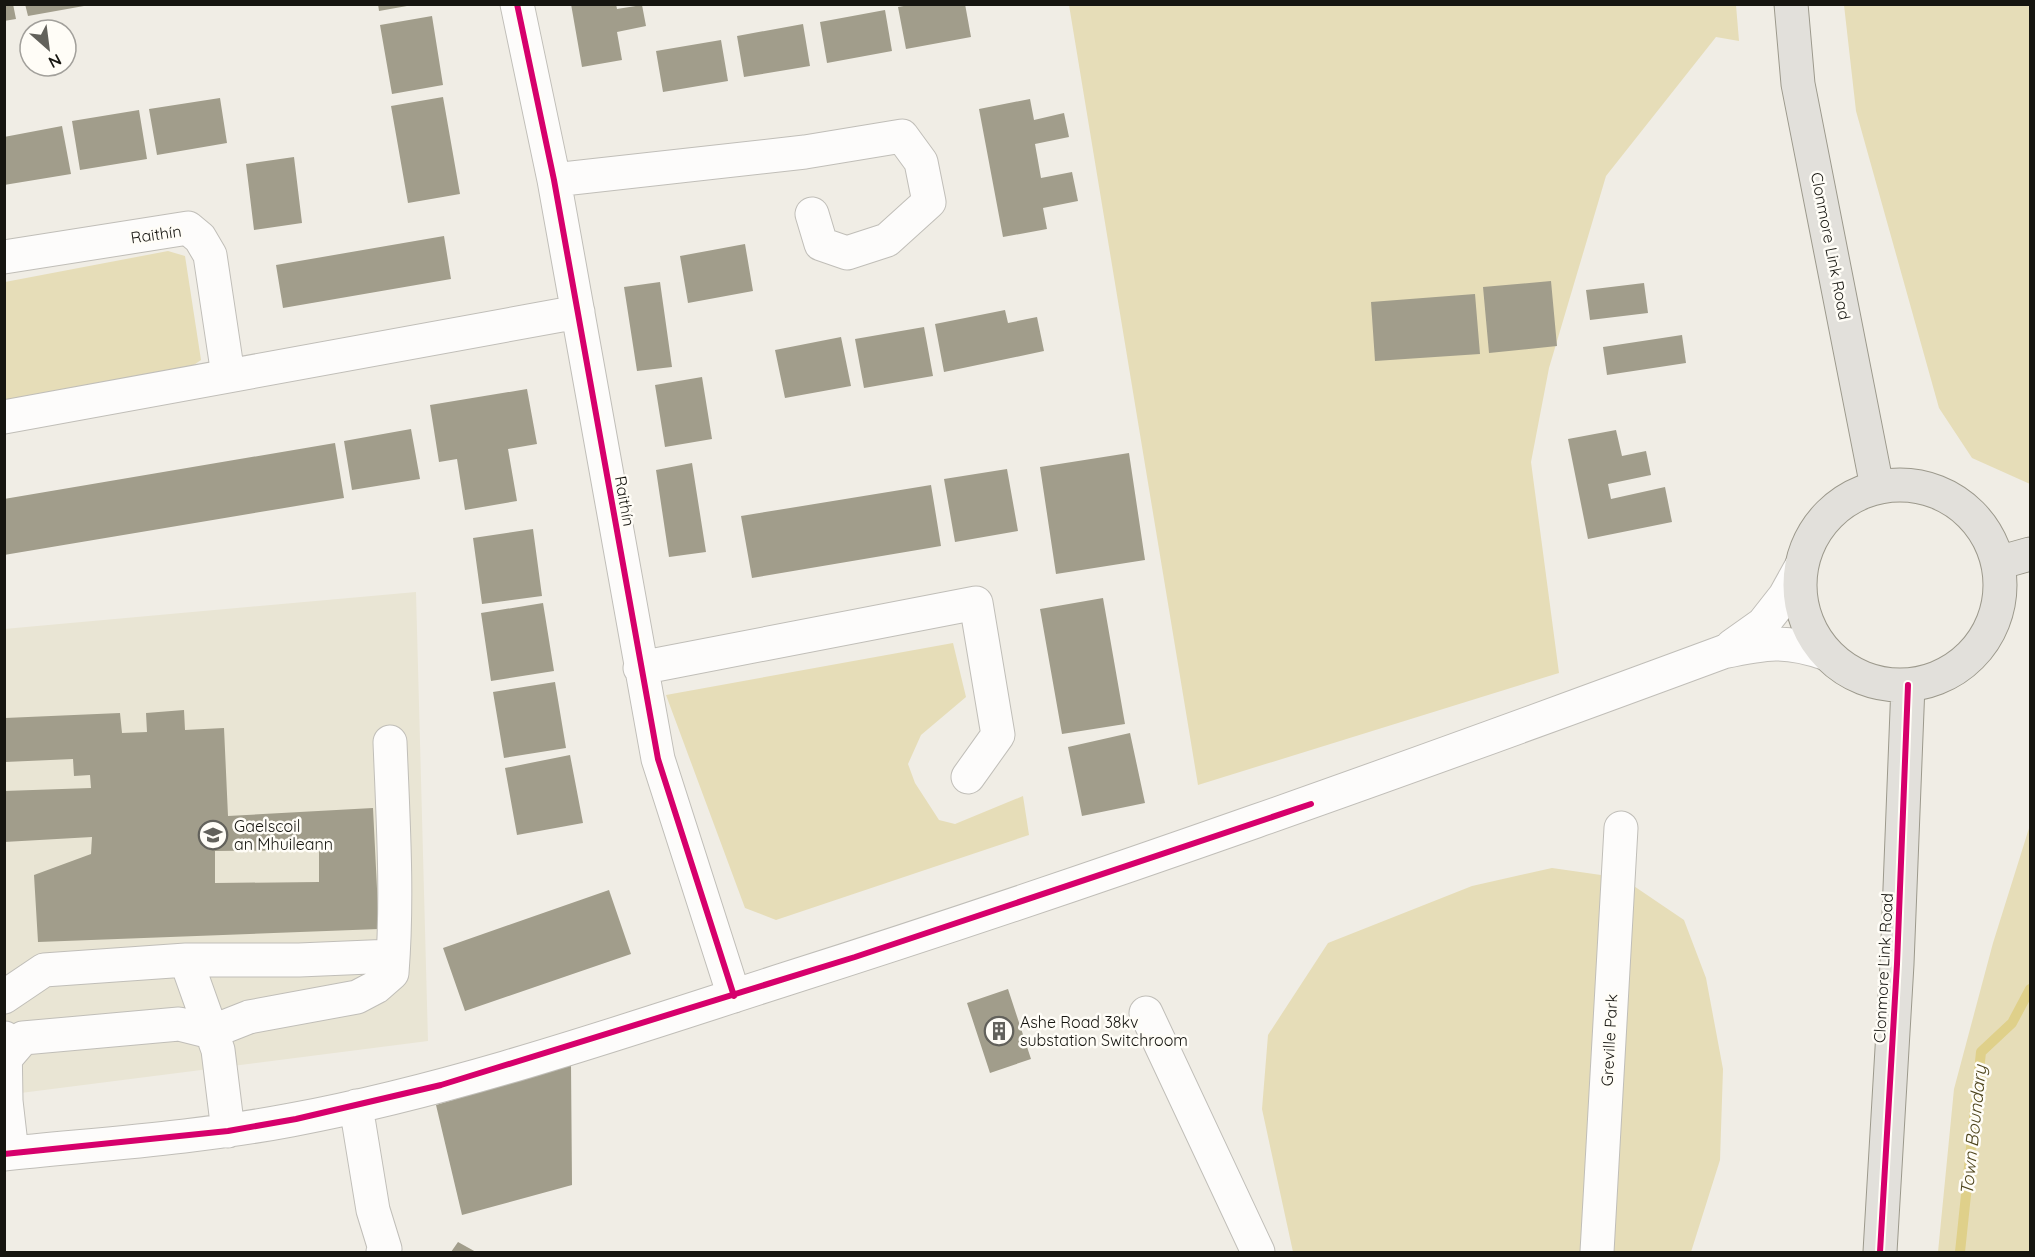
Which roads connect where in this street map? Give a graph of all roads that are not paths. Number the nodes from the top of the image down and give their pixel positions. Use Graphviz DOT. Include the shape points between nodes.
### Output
graph roads {
  1 [pos="517,4"];
  2 [pos="1791,4"];
  3 [pos="554,180"];
  4 [pos="812,214"];
  5 [pos="4,258"];
  6 [pos="578,312"];
  7 [pos="228,375"];
  8 [pos="4,417"];
  9 [pos="1877,487"];
  10 [pos="2031,554"];
  11 [pos="1998,563"];
  12 [pos="1801,567"];
  13 [pos="1723,652"];
  14 [pos="1827,654"];
  15 [pos="640,668"];
  16 [pos="1908,685"];
  17 [pos="390,742"];
  18 [pos="968,777"];
  19 [pos="1621,828"];
  20 [pos="393,956"];
  21 [pos="186,960"];
  22 [pos="734,996"];
  23 [pos="4,998"];
  24 [pos="1146,1013"];
  25 [pos="4,1027"];
  26 [pos="211,1032"];
  27 [pos="5,1066"];
  28 [pos="356,1106"];
  29 [pos="228,1131"];
  30 [pos="8,1153"];
  31 [pos="383,1252"];
  32 [pos="1258,1252"];
  33 [pos="1597,1252"];
  34 [pos="1880,1252"];
  1 -- 3 [label="street, Raithín"];
  2 -- 9 [label="main road, Clonmore Link Road" via="1798,84"];
  3 -- 4 [label="street" via="805,152 902,136 921,162 929,202 887,240 847,253 821,244"];
  3 -- 6 [label="street, Raithín"];
  5 -- 7 [label="street, Raithín" via="188,228 210,255"];
  6 -- 7 [label="street"];
  6 -- 15 [label="street, Raithín"];
  7 -- 8 [label="street"];
  9 -- 11 [label="main road" via="1909,484 1940,492 1967,510 1987,534"];
  9 -- 12 [label="main road" via="1850,498 1827,515 1810,539"];
  10 -- 11 [label="main road"];
  11 -- 16 [label="main road" via="2000,592 1994,620 1981,644 1961,665 1936,679"];
  12 -- 13 [label="street" via="1763,624"];
  12 -- 14 [label="main road" via="1799,591 1803,614"];
  13 -- 14 [label="street" via="1767,643 1800,644"];
  13 -- 22 [label="street" via="1225,834"];
  14 -- 16 [label="main road" via="1850,673 1878,683"];
  15 -- 18 [label="street" via="976,603 998,735"];
  15 -- 22 [label="street, Raithín" via="658,759"];
  16 -- 34 [label="main road, Clonmore Link Road" via="1898,952"];
  17 -- 20 [label="street"];
  19 -- 33 [label="street, Greville Park"];
  20 -- 21 [label="street"];
  20 -- 26 [label="street" via="392,973 357,997 249,1017"];
  21 -- 23 [label="street" via="44,970"];
  21 -- 26 [label="street"];
  22 -- 28 [label="street" via="441,1085"];
  24 -- 32 [label="street"];
  25 -- 27 [label="street"];
  26 -- 27 [label="street" via="179,1024 23,1038"];
  26 -- 29 [label="street" via="218,1050"];
  27 -- 30 [label="street"];
  28 -- 29 [label="street"];
  28 -- 31 [label="street"];
  29 -- 30 [label="street"];
}
